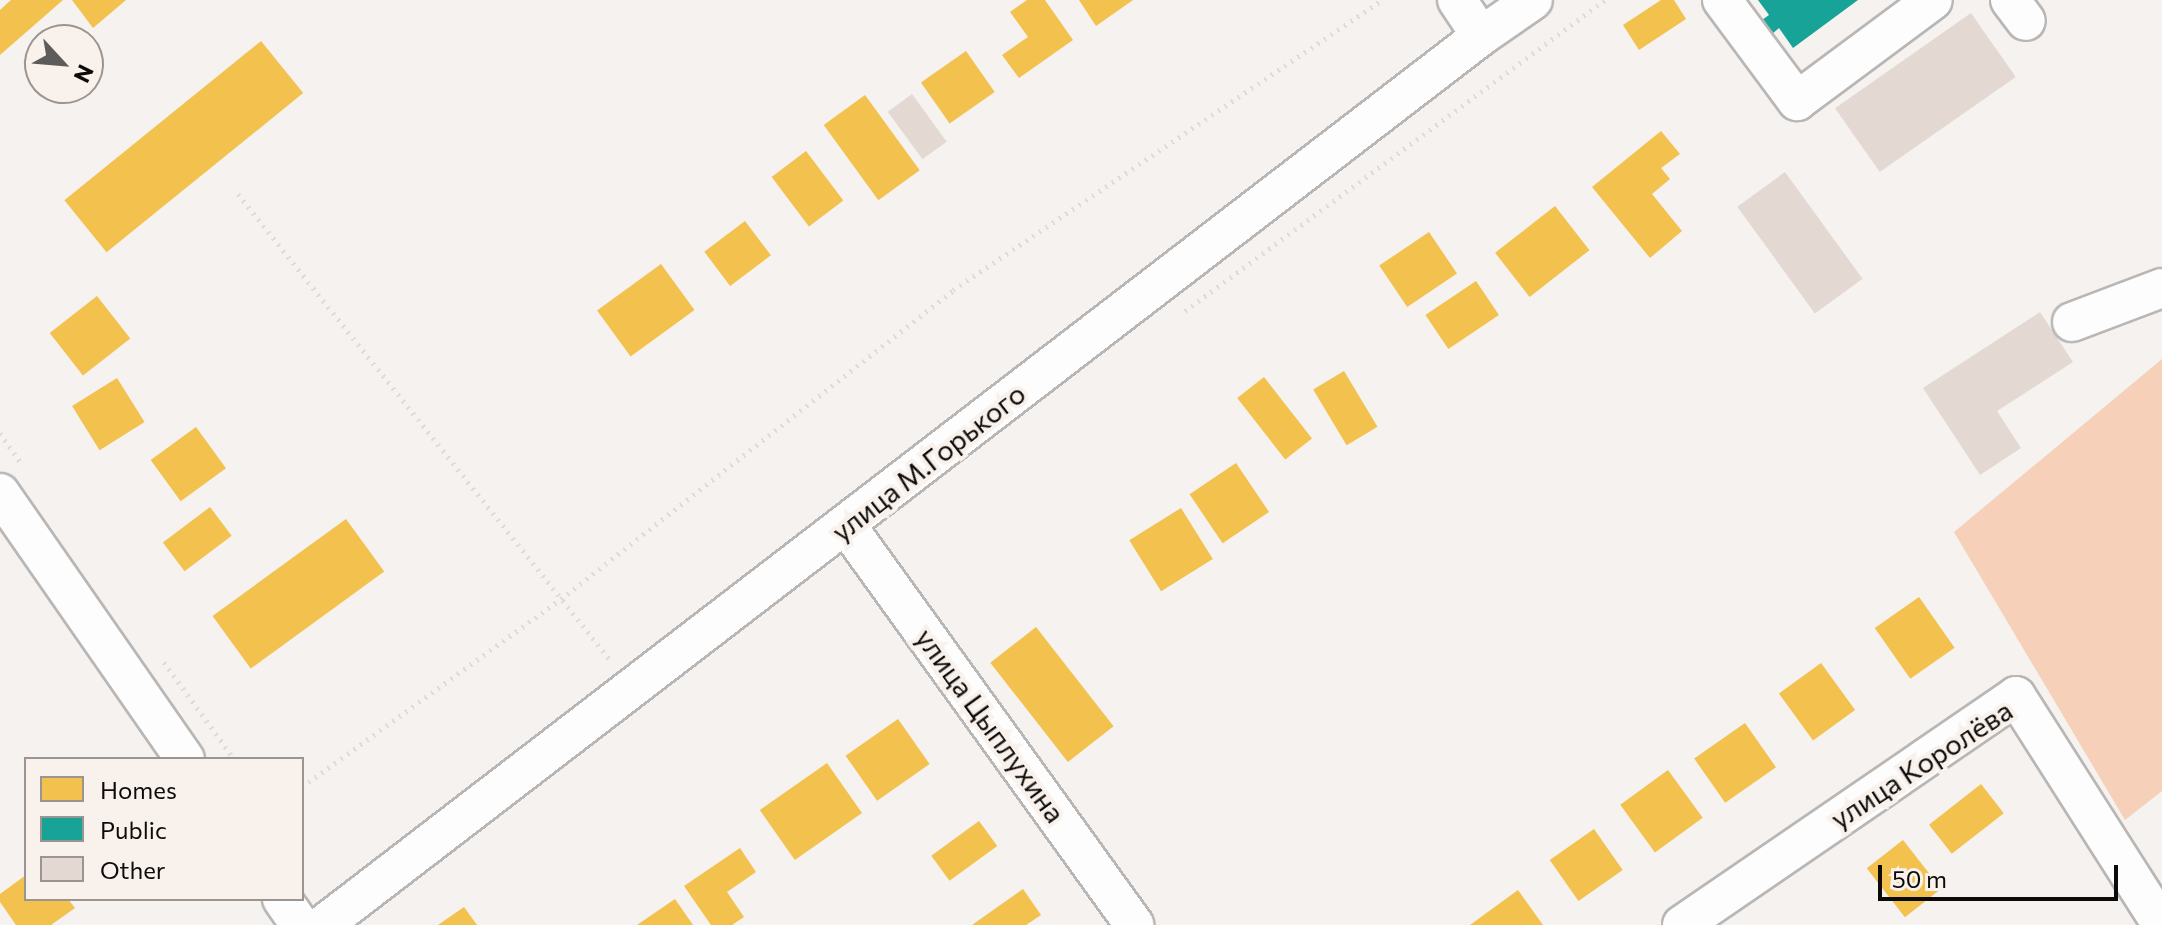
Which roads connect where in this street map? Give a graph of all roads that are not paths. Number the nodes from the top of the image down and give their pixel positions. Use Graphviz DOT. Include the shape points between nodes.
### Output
graph roads {
  1 [pos="1457,0"];
  2 [pos="1533,0"];
  3 [pos="1722,0"];
  4 [pos="1933,0"];
  5 [pos="1481,36"];
  6 [pos="2162,288"];
  7 [pos="2072,322"];
  8 [pos="0,493"];
  9 [pos="846,525"];
  10 [pos="184,757"];
  11 [pos="283,901"];
  12 [pos="300,925"];
  13 [pos="323,925"];
  14 [pos="1135,925"];
  15 [pos="1682,925"];
  16 [pos="2162,925"];
  1 -- 5 [label="street"];
  2 -- 5 [label="street, улица М.Горького"];
  3 -- 4 [label="street" via="1797,101"];
  5 -- 9 [label="street, улица М.Горького"];
  6 -- 7 [label="street"];
  8 -- 10 [label="street"];
  9 -- 13 [label="street, улица М.Горького"];
  9 -- 14 [label="street, улица Цыплухина"];
  11 -- 12 [label="street"];
  15 -- 16 [label="street, улица Королёва" via="2016,696"];
}
